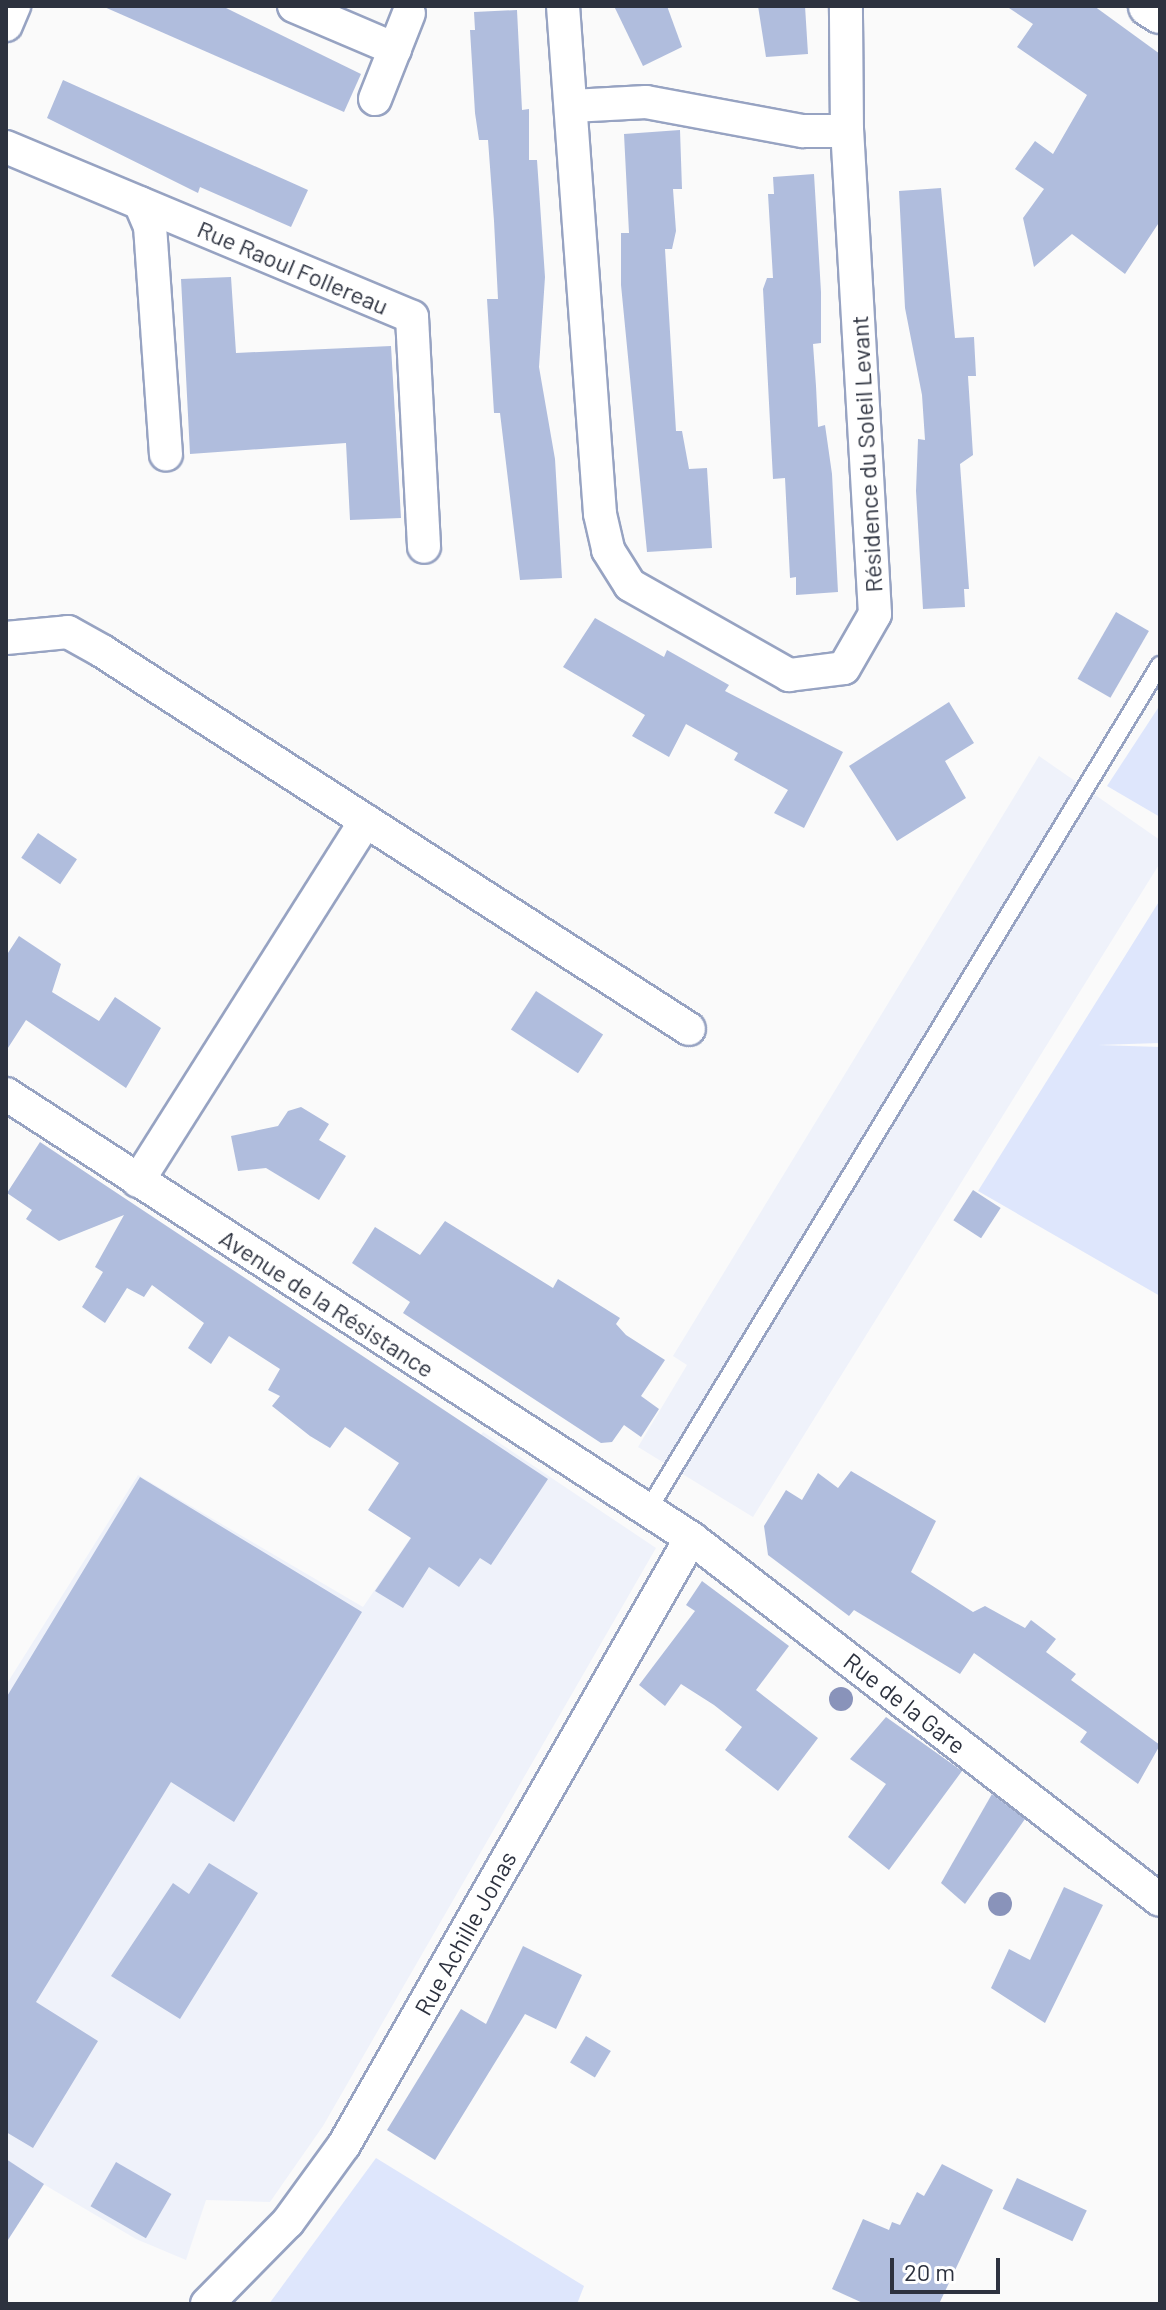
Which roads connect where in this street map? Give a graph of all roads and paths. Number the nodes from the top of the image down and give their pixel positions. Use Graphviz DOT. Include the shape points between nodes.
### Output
graph roads {
  1 [pos="14,6"];
  2 [pos="294,6"];
  3 [pos="563,6"];
  4 [pos="846,6"];
  5 [pos="1149,6"];
  6 [pos="409,13"];
  7 [pos="1160,13"];
  8 [pos="6,25"];
  9 [pos="395,49"];
  10 [pos="375,99"];
  11 [pos="572,106"];
  12 [pos="847,131"];
  13 [pos="6,147"];
  14 [pos="140,203"];
  15 [pos="166,454"];
  16 [pos="424,547"];
  17 [pos="6,638"];
  18 [pos="1160,665"];
  19 [pos="366,821"];
  20 [pos="689,1029"];
  21 [pos="6,1094"];
  22 [pos="138,1181"];
  23 [pos="648,1510"];
  24 [pos="691,1538"];
  25 [pos="1160,1900"];
  26 [pos="207,2304"];
  1 -- 8 [label="street"];
  2 -- 9 [label="street"];
  3 -- 11 [label="street, Résidence du Soleil Levant"];
  4 -- 12 [label="street, Résidence du Soleil Levant"];
  5 -- 7 [label="street"];
  6 -- 9 [label="street"];
  9 -- 10 [label="street"];
  11 -- 12 [label="street" via="646,102 803,131"];
  11 -- 12 [label="street, Résidence du Soleil Levant" via="600,514 608,550 630,585 789,675 844,668 875,614"];
  13 -- 14 [label="street, Rue Raoul Follereau"];
  14 -- 15 [label="street" via="150,226"];
  14 -- 16 [label="street, Rue Raoul Follereau" via="412,317"];
  17 -- 19 [label="street" via="68,632"];
  18 -- 23 [label="lane"];
  19 -- 20 [label="street"];
  19 -- 22 [label="street"];
  21 -- 22 [label="street, Avenue de la Résistance"];
  22 -- 23 [label="street, Avenue de la Résistance"];
  23 -- 24 [label="street, Rue de la Gare"];
  24 -- 25 [label="street, Rue de la Gare"];
  24 -- 26 [label="street, Rue Achille Jonas" via="344,2145 295,2214"];
}
